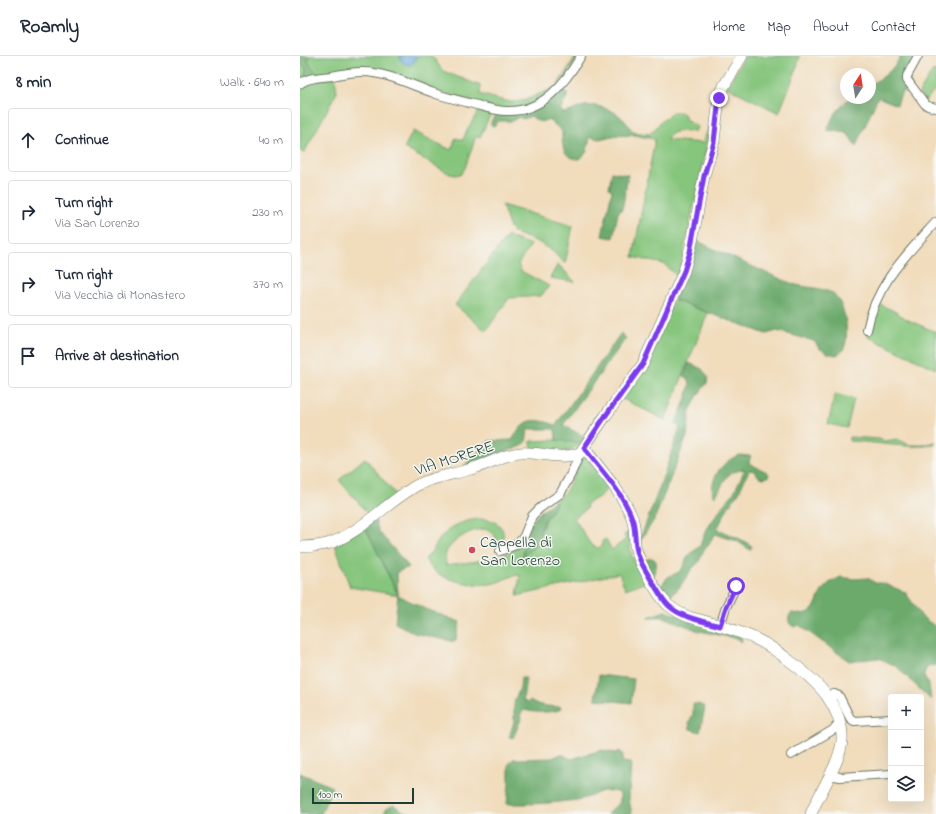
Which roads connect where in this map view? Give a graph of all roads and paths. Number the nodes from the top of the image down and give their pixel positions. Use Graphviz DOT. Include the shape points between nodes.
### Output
graph roads {
  1 [pos="581,56"];
  2 [pos="742,56"];
  3 [pos="918,56"];
  4 [pos="300,84"];
  5 [pos="936,108"];
  6 [pos="936,222"];
  7 [pos="867,330"];
  8 [pos="582,450"];
  9 [pos="300,547"];
  10 [pos="500,551"];
  11 [pos="736,586"];
  12 [pos="720,626"];
  13 [pos="826,696"];
  14 [pos="888,718"];
  15 [pos="840,722"];
  16 [pos="791,755"];
  17 [pos="830,774"];
  18 [pos="888,774"];
  19 [pos="811,814"];
  1 -- 4 [label="street" via="565,81 550,96 515,111 494,110 371,72 321,77"];
  2 -- 8 [label="street" via="719,98 714,142 704,176 684,271 643,364"];
  3 -- 5 [label="street" via="907,80 925,104"];
  6 -- 7 [label="street" via="889,277 875,301"];
  8 -- 9 [label="street, VIA MORERE" via="566,456 527,452 511,454 476,468 430,480 411,488 339,539 321,545"];
  8 -- 10 [label="street" via="560,494 532,516 518,544"];
  8 -- 12 [label="street" via="616,489 630,513 639,558 664,600 680,613"];
  11 -- 12 [label="street"];
  12 -- 13 [label="street" via="744,634 772,649"];
  13 -- 14 [label="street" via="839,696 854,721"];
  13 -- 15 [label="street"];
  15 -- 16 [label="street" via="833,730"];
  15 -- 17 [label="street" via="842,741"];
  17 -- 18 [label="street" via="840,777"];
  17 -- 19 [label="street"];
}
